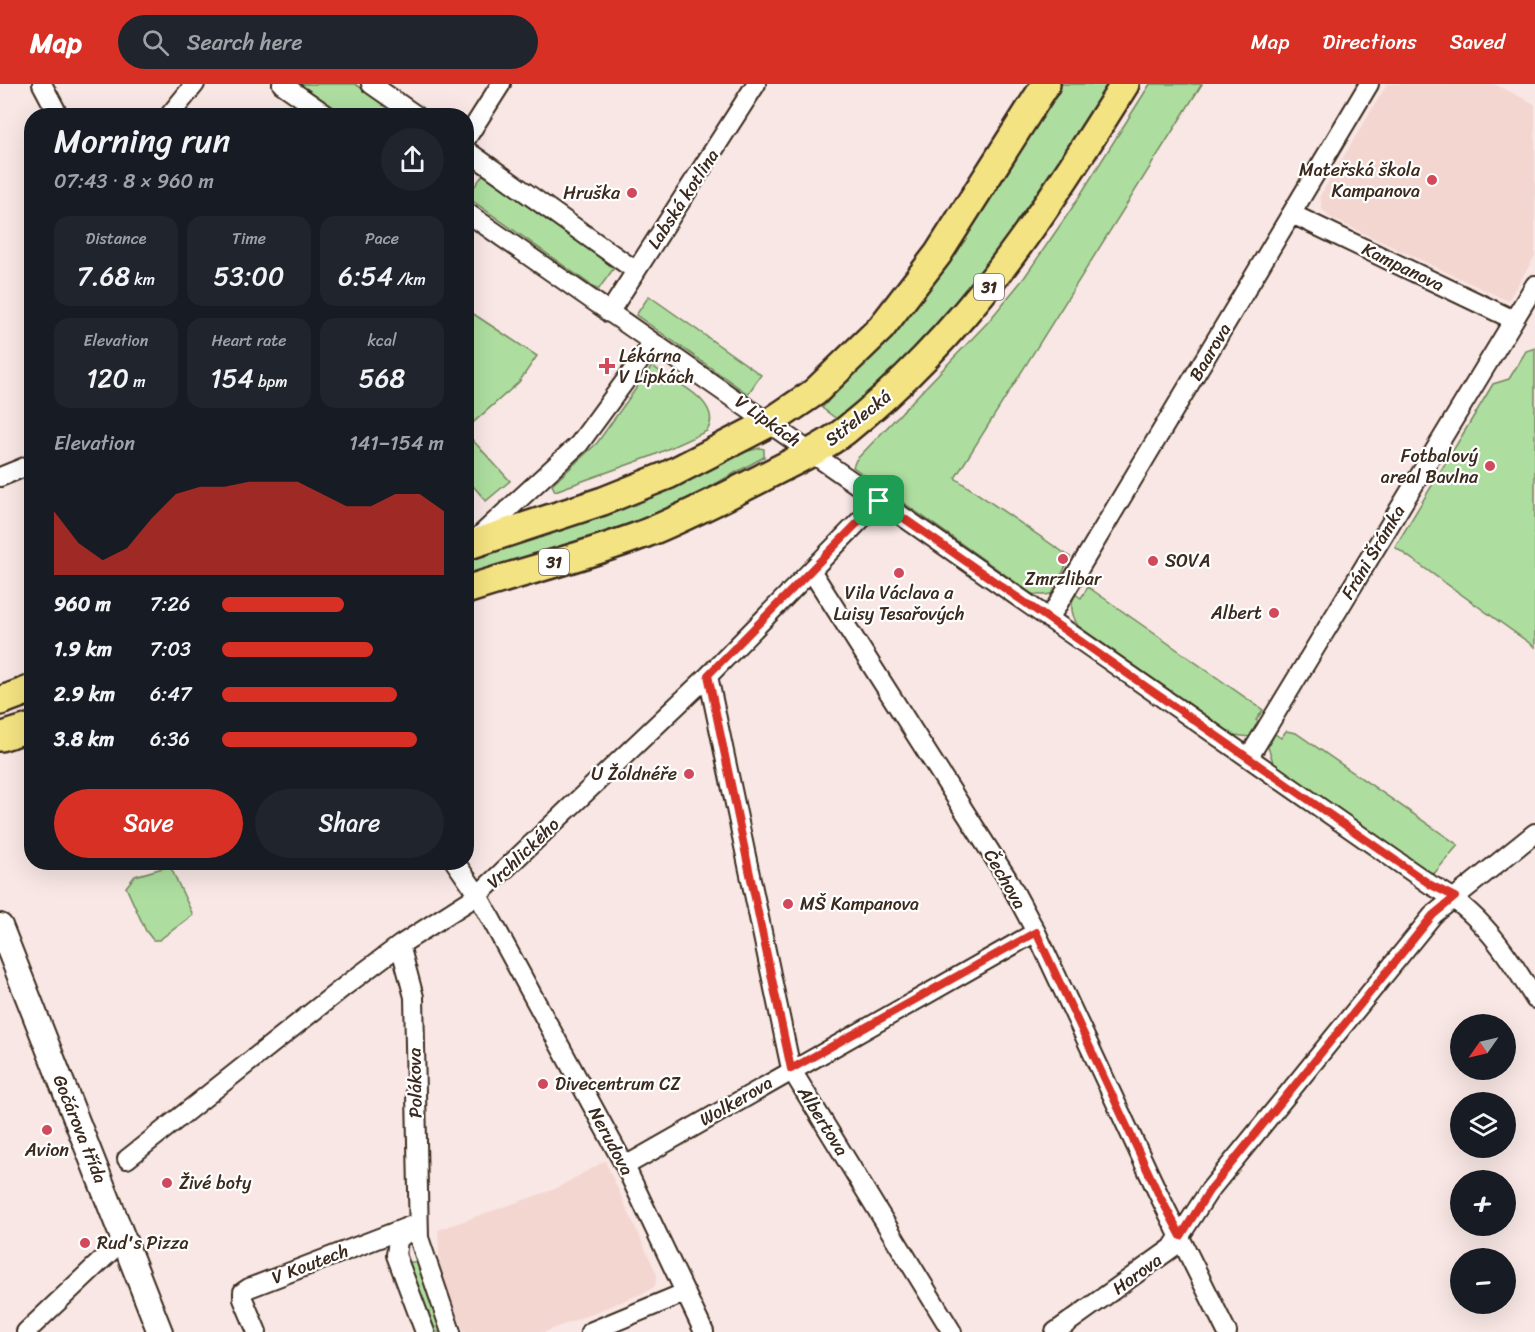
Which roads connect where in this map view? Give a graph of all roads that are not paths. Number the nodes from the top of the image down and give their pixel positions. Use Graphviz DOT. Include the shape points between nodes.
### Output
graph roads {
  1 [pos="42,84"];
  2 [pos="195,84"];
  3 [pos="282,84"];
  4 [pos="371,84"];
  5 [pos="501,84"];
  6 [pos="756,84"];
  7 [pos="1046,84"];
  8 [pos="1125,84"];
  9 [pos="1369,84"];
  10 [pos="55,108"];
  11 [pos="176,108"];
  12 [pos="316,108"];
  13 [pos="406,108"];
  14 [pos="474,126"];
  15 [pos="474,156"];
  16 [pos="1292,214"];
  17 [pos="474,218"];
  18 [pos="636,271"];
  19 [pos="1535,285"];
  20 [pos="609,313"];
  21 [pos="1514,320"];
  22 [pos="653,343"];
  23 [pos="769,423"];
  24 [pos="812,453"];
  25 [pos="24,467"];
  26 [pos="0,477"];
  27 [pos="879,501"];
  28 [pos="474,540"];
  29 [pos="474,543"];
  30 [pos="813,572"];
  31 [pos="474,588"];
  32 [pos="1049,619"];
  33 [pos="708,675"];
  34 [pos="24,692"];
  35 [pos="0,701"];
  36 [pos="24,730"];
  37 [pos="0,737"];
  38 [pos="1249,757"];
  39 [pos="1535,833"];
  40 [pos="461,870"];
  41 [pos="478,895"];
  42 [pos="1455,897"];
  43 [pos="0,927"];
  44 [pos="1036,932"];
  45 [pos="400,945"];
  46 [pos="1535,999"];
  47 [pos="791,1069"];
  48 [pos="127,1159"];
  49 [pos="625,1166"];
  50 [pos="418,1223"];
  51 [pos="1181,1236"];
  52 [pos="124,1239"];
  53 [pos="684,1293"];
  54 [pos="26,1332"];
  55 [pos="160,1332"];
  56 [pos="257,1332"];
  57 [pos="425,1332"];
  58 [pos="451,1332"];
  59 [pos="590,1332"];
  60 [pos="704,1332"];
  61 [pos="952,1332"];
  62 [pos="1055,1332"];
  63 [pos="1227,1332"];
  1 -- 10 [label="street"];
  2 -- 11 [label="street"];
  3 -- 12 [label="street"];
  4 -- 13 [label="street"];
  5 -- 14 [label="street"];
  6 -- 18 [label="street, Labská kotlina"];
  7 -- 23 [label="main road, 31" via="938,254 881,328 814,392"];
  8 -- 24 [label="main road, Střelecká / 31" via="987,290 893,391"];
  9 -- 16 [label="street, Baarova"];
  15 -- 18 [label="street"];
  16 -- 21 [label="street, Kampanova"];
  16 -- 32 [label="street, Baarova"];
  17 -- 20 [label="street, V Lipkách"];
  18 -- 20 [label="street, Labská kotlina"];
  19 -- 21 [label="street, Fráni Šrámka"];
  20 -- 22 [label="street, V Lipkách"];
  21 -- 38 [label="street, Fráni Šrámka"];
  22 -- 23 [label="street, V Lipkách"];
  22 -- 28 [label="street" via="579,444"];
  23 -- 24 [label="street, V Lipkách"];
  23 -- 29 [label="main road, 31" via="669,475"];
  24 -- 27 [label="street, V Lipkách"];
  24 -- 31 [label="main road, Střelecká / 31" via="642,535"];
  25 -- 26 [label="street"];
  27 -- 30 [label="street, Vrchlického"];
  27 -- 32 [label="street, V Lipkách"];
  30 -- 33 [label="street, Vrchlického"];
  30 -- 44 [label="street, Čechova" via="1007,878"];
  32 -- 38 [label="street, V Lipkách"];
  33 -- 41 [label="street, Vrchlického"];
  33 -- 47 [label="street, Albertova"];
  34 -- 35 [label="main road"];
  36 -- 37 [label="main road"];
  38 -- 42 [label="street, V Lipkách" via="1431,885"];
  39 -- 42 [label="street, Horova"];
  40 -- 41 [label="street, Nerudova"];
  41 -- 45 [label="street, Vrchlického"];
  41 -- 49 [label="street, Nerudova"];
  42 -- 46 [label="street, V Lipkách" via="1509,957"];
  42 -- 51 [label="street, Horova" via="1433,915 1209,1191"];
  43 -- 52 [label="street, Gočárova třída"];
  44 -- 47 [label="street, Wolkerova"];
  44 -- 51 [label="street, Čechova"];
  45 -- 48 [label="street, Vrchlického"];
  45 -- 50 [label="street, Polákova" via="414,997"];
  47 -- 49 [label="street, Wolkerova"];
  47 -- 61 [label="street, Albertova"];
  49 -- 53 [label="street, Nerudova"];
  50 -- 56 [label="street, V Koutech" via="249,1288 243,1299"];
  50 -- 57 [label="street" via="398,1240 396,1255"];
  50 -- 58 [label="street" via="421,1250"];
  51 -- 62 [label="street, Horova" via="1163,1256"];
  51 -- 63 [label="street, Čechova"];
  52 -- 54 [label="street"];
  52 -- 55 [label="street, Gočárova třída"];
  53 -- 59 [label="street"];
  53 -- 60 [label="street, Nerudova"];
}
